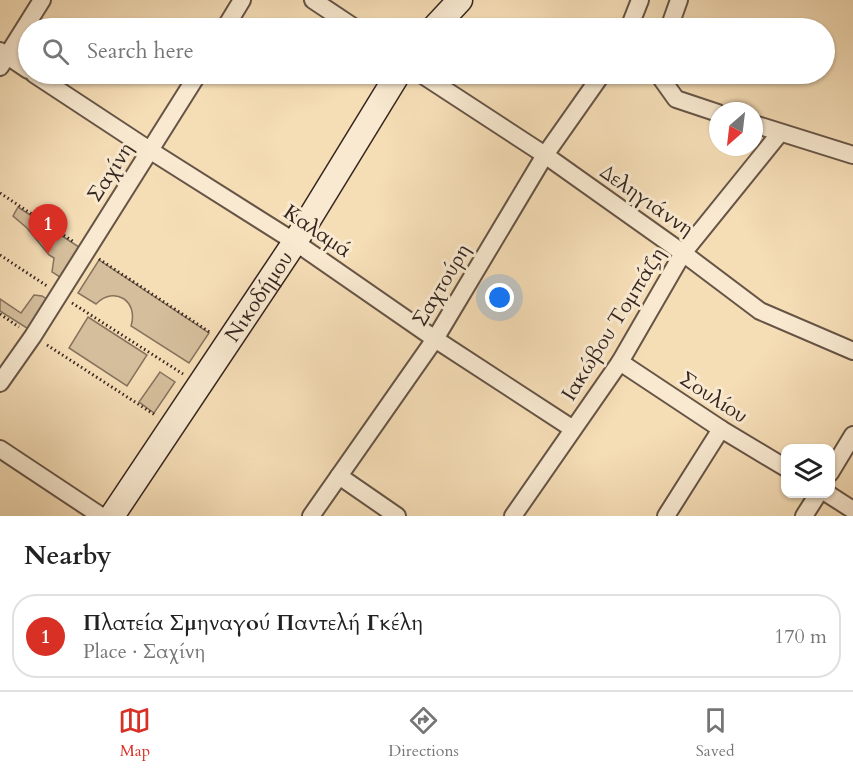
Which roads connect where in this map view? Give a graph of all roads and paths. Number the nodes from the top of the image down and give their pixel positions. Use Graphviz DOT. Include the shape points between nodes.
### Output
graph roads {
  1 [pos="42,0"];
  2 [pos="242,0"];
  3 [pos="314,0"];
  4 [pos="459,0"];
  5 [pos="640,0"];
  6 [pos="679,0"];
  7 [pos="30,18"];
  8 [pos="231,18"];
  9 [pos="340,18"];
  10 [pos="443,18"];
  11 [pos="633,18"];
  12 [pos="673,18"];
  13 [pos="18,35"];
  14 [pos="2,58"];
  15 [pos="18,65"];
  16 [pos="49,84"];
  17 [pos="192,84"];
  18 [pos="392,84"];
  19 [pos="436,84"];
  20 [pos="595,84"];
  21 [pos="665,84"];
  22 [pos="709,110"];
  23 [pos="763,127"];
  24 [pos="780,133"];
  25 [pos="151,151"];
  26 [pos="545,155"];
  27 [pos="853,156"];
  28 [pos="0,193"];
  29 [pos="295,242"];
  30 [pos="88,248"];
  31 [pos="683,253"];
  32 [pos="0,255"];
  33 [pos="59,294"];
  34 [pos="0,314"];
  35 [pos="32,337"];
  36 [pos="435,339"];
  37 [pos="227,344"];
  38 [pos="853,351"];
  39 [pos="620,362"];
  40 [pos="0,383"];
  41 [pos="199,385"];
  42 [pos="171,426"];
  43 [pos="573,429"];
  44 [pos="721,429"];
  45 [pos="853,435"];
  46 [pos="0,449"];
  47 [pos="781,465"];
  48 [pos="835,466"];
  49 [pos="339,477"];
  50 [pos="815,498"];
  51 [pos="834,498"];
  52 [pos="853,510"];
  53 [pos="101,516"];
  54 [pos="112,516"];
  55 [pos="311,516"];
  56 [pos="397,516"];
  57 [pos="513,516"];
  58 [pos="666,516"];
  59 [pos="804,516"];
  1 -- 7 [label="street"];
  2 -- 8 [label="street"];
  3 -- 9 [label="street"];
  4 -- 10 [label="street"];
  5 -- 11 [label="street"];
  6 -- 12 [label="street"];
  13 -- 14 [label="street"];
  14 -- 15 [label="street"];
  16 -- 25 [label="street, Καλαμά"];
  17 -- 25 [label="street, Σαχίνη"];
  18 -- 29 [label="street, Νικοδήμου"];
  19 -- 26 [label="street, Δεληγιάννη"];
  20 -- 26 [label="street, Σαχτούρη"];
  21 -- 22 [label="street" via="676,99"];
  23 -- 24 [label="street"];
  24 -- 27 [label="street"];
  24 -- 31 [label="street, Ιακώβου Τομπάζη"];
  25 -- 29 [label="street, Καλαμά"];
  25 -- 30 [label="street, Σαχίνη"];
  26 -- 31 [label="street, Δεληγιάννη"];
  26 -- 36 [label="street, Σαχτούρη"];
  28 -- 30 [label="path"];
  29 -- 36 [label="street, Καλαμά"];
  29 -- 37 [label="street, Νικοδήμου"];
  30 -- 33 [label="street, Σαχίνη"];
  30 -- 37 [label="path"];
  31 -- 38 [label="street, Δεληγιάννη" via="760,311"];
  31 -- 39 [label="street, Ιακώβου Τομπάζη"];
  32 -- 33 [label="path"];
  33 -- 35 [label="street, Σαχίνη"];
  33 -- 41 [label="path"];
  34 -- 35 [label="path"];
  35 -- 40 [label="street, Σαχίνη"];
  35 -- 42 [label="path"];
  36 -- 43 [label="street, Καλαμά"];
  36 -- 49 [label="street, Σαχτούρη"];
  37 -- 41 [label="street, Νικοδήμου"];
  39 -- 43 [label="street, Ιακώβου Τομπάζη"];
  39 -- 44 [label="street, Σουλίου"];
  41 -- 42 [label="street, Νικοδήμου"];
  42 -- 54 [label="street, Νικοδήμου"];
  43 -- 57 [label="street, Ιακώβου Τομπάζη"];
  44 -- 47 [label="street, Σουλίου"];
  44 -- 58 [label="street"];
  45 -- 48 [label="street"];
  46 -- 53 [label="street"];
  49 -- 55 [label="street, Σαχτούρη"];
  49 -- 56 [label="street"];
  50 -- 59 [label="street"];
  51 -- 52 [label="street"];
}
